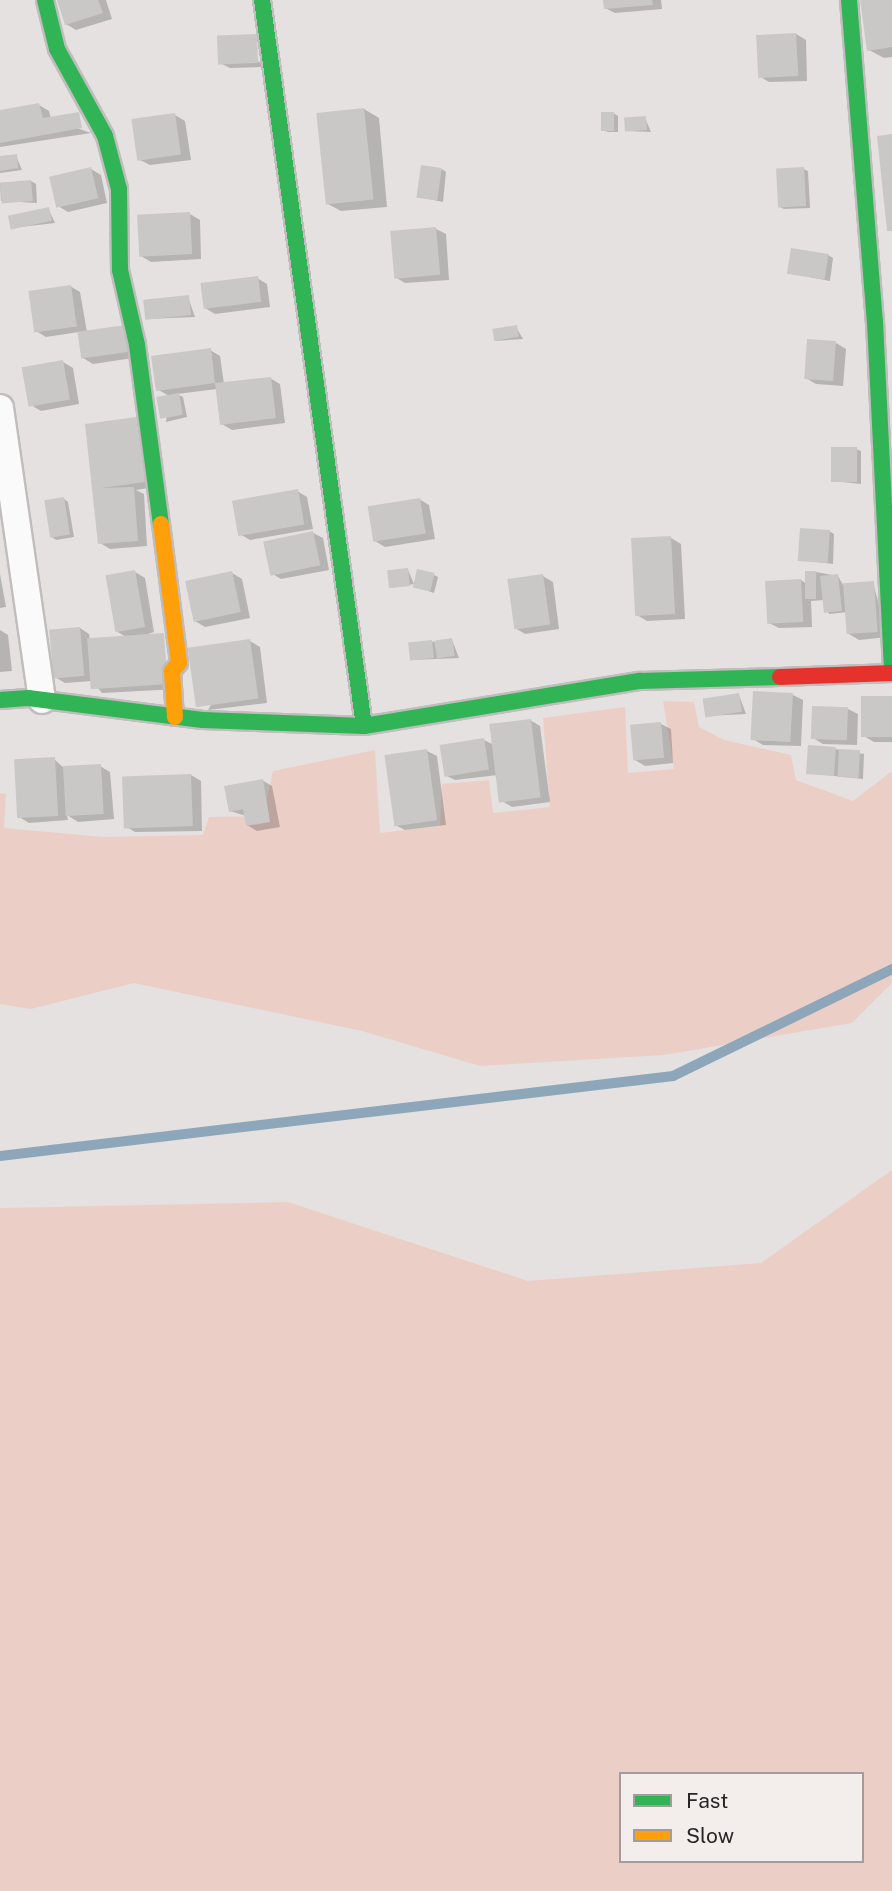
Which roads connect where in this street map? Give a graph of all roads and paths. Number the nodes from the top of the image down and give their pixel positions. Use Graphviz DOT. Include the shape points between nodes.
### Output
graph roads {
  1 [pos="45,0"];
  2 [pos="261,0"];
  3 [pos="849,0"];
  4 [pos="0,408"];
  5 [pos="892,665"];
  6 [pos="892,673"];
  7 [pos="0,700"];
  8 [pos="43,701"];
  9 [pos="175,717"];
  10 [pos="364,726"];
  1 -- 9 [label="street" via="57,49 104,136 119,189 121,270 136,345 179,663 172,671"];
  2 -- 10 [label="street"];
  3 -- 5 [label="street" via="875,321"];
  4 -- 8 [label="street"];
  6 -- 10 [label="street" via="640,681"];
  7 -- 8 [label="street"];
  8 -- 9 [label="street"];
  9 -- 10 [label="street"];
}
